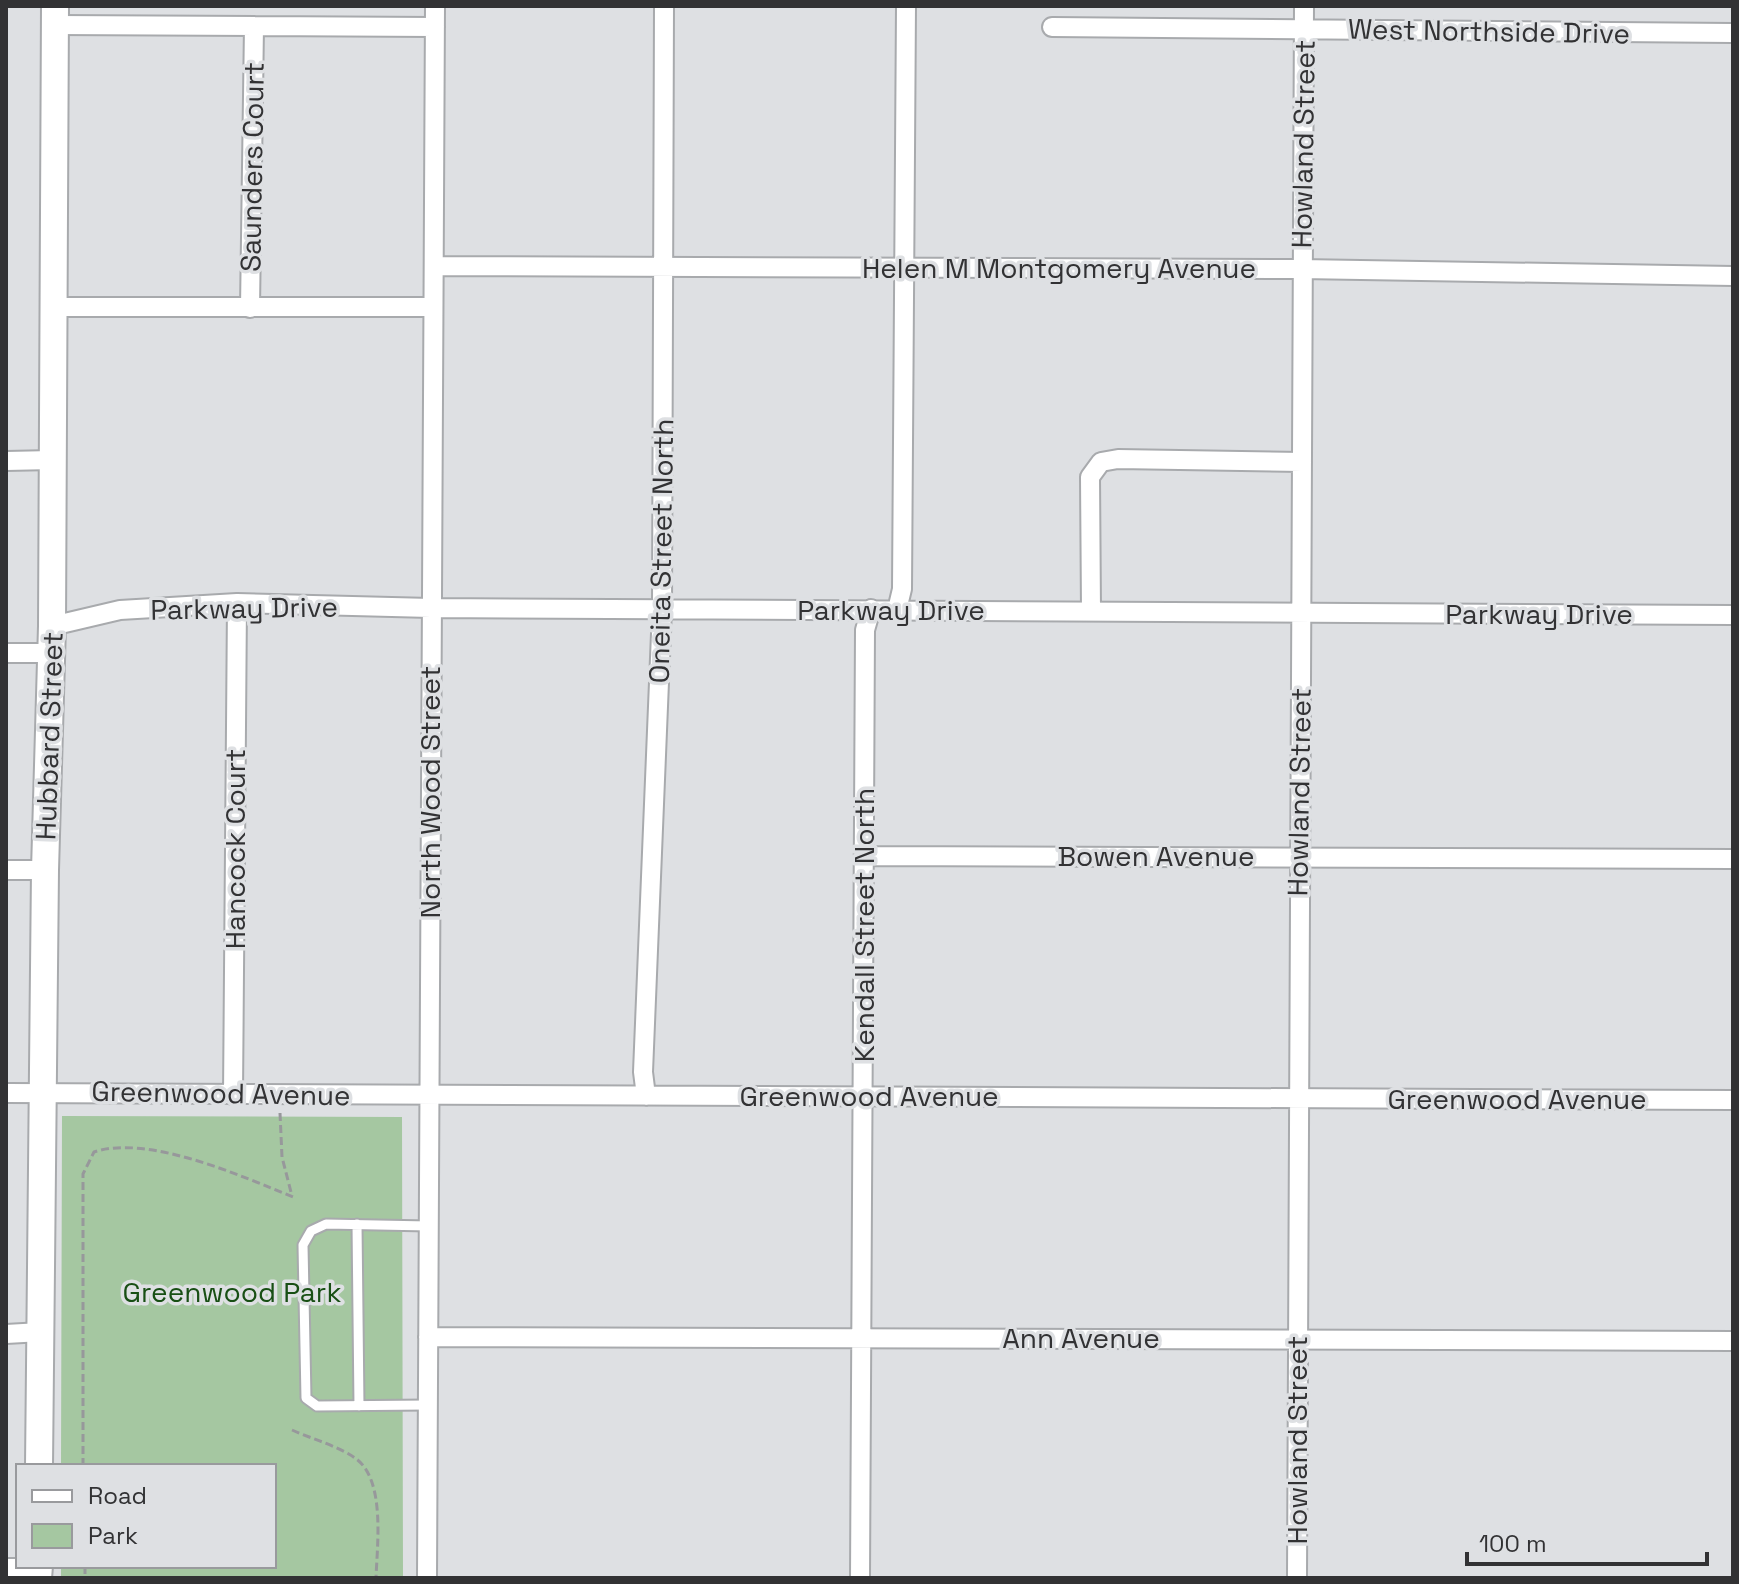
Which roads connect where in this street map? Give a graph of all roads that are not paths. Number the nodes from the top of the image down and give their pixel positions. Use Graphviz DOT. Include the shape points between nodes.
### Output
graph roads {
  1 [pos="435,6"];
  2 [pos="664,6"];
  3 [pos="906,6"];
  4 [pos="1304,6"];
  5 [pos="55,16"];
  6 [pos="254,26"];
  7 [pos="435,27"];
  8 [pos="1052,27"];
  9 [pos="1304,29"];
  10 [pos="1733,33"];
  11 [pos="434,266"];
  12 [pos="664,266"];
  13 [pos="905,266"];
  14 [pos="1301,269"];
  15 [pos="1733,276"];
  16 [pos="53,307"];
  17 [pos="433,307"];
  18 [pos="250,308"];
  19 [pos="53,460"];
  20 [pos="6,461"];
  21 [pos="1302,462"];
  22 [pos="237,603"];
  23 [pos="431,608"];
  24 [pos="662,609"];
  25 [pos="871,609"];
  26 [pos="897,610"];
  27 [pos="1091,611"];
  28 [pos="1301,612"];
  29 [pos="1733,615"];
  30 [pos="52,626"];
  31 [pos="6,653"];
  32 [pos="51,653"];
  33 [pos="866,856"];
  34 [pos="1297,857"];
  35 [pos="1733,859"];
  36 [pos="6,870"];
  37 [pos="45,870"];
  38 [pos="42,1091"];
  39 [pos="6,1093"];
  40 [pos="428,1094"];
  41 [pos="233,1095"];
  42 [pos="863,1095"];
  43 [pos="646,1096"];
  44 [pos="1298,1098"];
  45 [pos="1733,1100"];
  46 [pos="357,1224"];
  47 [pos="429,1226"];
  48 [pos="41,1332"];
  49 [pos="6,1334"];
  50 [pos="428,1337"];
  51 [pos="862,1337"];
  52 [pos="1297,1339"];
  53 [pos="1733,1341"];
  54 [pos="428,1405"];
  55 [pos="359,1406"];
  56 [pos="39,1464"];
  57 [pos="6,1568"];
  58 [pos="38,1571"];
  59 [pos="427,1578"];
  60 [pos="860,1578"];
  61 [pos="1297,1578"];
  1 -- 7 [label="street, North Wood Street"];
  2 -- 12 [label="street, Oneita Street North"];
  3 -- 13 [label="street"];
  4 -- 9 [label="street, Howland Street"];
  5 -- 6 [label="street"];
  5 -- 16 [label="street, Hubbard Street"];
  6 -- 7 [label="street"];
  6 -- 18 [label="street, Saunders Court"];
  7 -- 11 [label="street, North Wood Street"];
  8 -- 9 [label="street, West Northside Drive"];
  9 -- 10 [label="street, West Northside Drive"];
  9 -- 14 [label="street, Howland Street"];
  11 -- 12 [label="street, Helen M Montgomery Avenue"];
  11 -- 17 [label="street, North Wood Street"];
  12 -- 13 [label="street, Helen M Montgomery Avenue"];
  12 -- 24 [label="street, Oneita Street North"];
  13 -- 14 [label="street, Helen M Montgomery Avenue"];
  13 -- 26 [label="street" via="902,589"];
  14 -- 15 [label="street, Helen M Montgomery Avenue"];
  14 -- 21 [label="street, Howland Street"];
  16 -- 18 [label="street"];
  16 -- 19 [label="street, Hubbard Street"];
  17 -- 18 [label="street"];
  17 -- 23 [label="street, North Wood Street"];
  19 -- 20 [label="street"];
  19 -- 30 [label="street, Hubbard Street"];
  21 -- 27 [label="street" via="1101,462 1090,477"];
  21 -- 28 [label="street, Howland Street"];
  22 -- 23 [label="street, Parkway Drive"];
  22 -- 30 [label="street, Parkway Drive" via="120,610"];
  22 -- 41 [label="street, Hancock Court"];
  23 -- 24 [label="street, Parkway Drive"];
  23 -- 40 [label="street, North Wood Street"];
  24 -- 25 [label="street, Parkway Drive"];
  24 -- 43 [label="street, Oneita Street North"];
  25 -- 26 [label="street, Parkway Drive"];
  25 -- 33 [label="street, Kendall Street North" via="865,630"];
  26 -- 27 [label="street, Parkway Drive"];
  27 -- 28 [label="street, Parkway Drive"];
  28 -- 29 [label="street, Parkway Drive"];
  28 -- 34 [label="street, Howland Street"];
  30 -- 32 [label="street, Hubbard Street"];
  31 -- 32 [label="street"];
  32 -- 37 [label="street, Hubbard Street"];
  33 -- 34 [label="street, Bowen Avenue"];
  33 -- 42 [label="street, Kendall Street North"];
  34 -- 35 [label="street, Bowen Avenue"];
  34 -- 44 [label="street, Howland Street"];
  36 -- 37 [label="street"];
  37 -- 38 [label="street, Hubbard Street"];
  38 -- 39 [label="street, Greenwood Avenue"];
  38 -- 41 [label="street, Greenwood Avenue"];
  38 -- 48 [label="street, Hubbard Street"];
  40 -- 41 [label="street, Greenwood Avenue"];
  40 -- 43 [label="street, Greenwood Avenue"];
  40 -- 47 [label="street, North Wood Street"];
  42 -- 43 [label="street, Greenwood Avenue"];
  42 -- 44 [label="street, Greenwood Avenue"];
  42 -- 51 [label="street, Kendall Street North"];
  44 -- 45 [label="street, Greenwood Avenue"];
  44 -- 52 [label="street, Howland Street"];
  46 -- 47 [label="lane"];
  46 -- 55 [label="lane"];
  46 -- 55 [label="lane" via="326,1224 311,1231 303,1245 303,1388 317,1406"];
  47 -- 50 [label="street, North Wood Street"];
  48 -- 49 [label="street"];
  48 -- 56 [label="street, Hubbard Street"];
  50 -- 51 [label="street, Ann Avenue"];
  50 -- 54 [label="street, North Wood Street"];
  51 -- 52 [label="street, Ann Avenue"];
  51 -- 60 [label="street, Kendall Street North"];
  52 -- 53 [label="street, Ann Avenue"];
  52 -- 61 [label="street, Howland Street"];
  54 -- 55 [label="lane"];
  54 -- 59 [label="street, North Wood Street"];
  57 -- 58 [label="street"];
}
